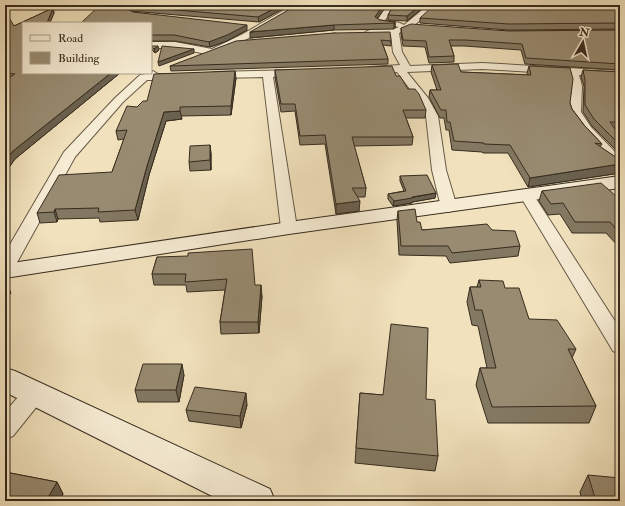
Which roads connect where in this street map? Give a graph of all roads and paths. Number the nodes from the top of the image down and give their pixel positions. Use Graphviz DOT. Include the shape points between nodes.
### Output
graph roads {
  1 [pos="298,5"];
  2 [pos="431,6"];
  3 [pos="466,6"];
  4 [pos="389,9"];
  5 [pos="245,26"];
  6 [pos="408,26"];
  7 [pos="260,27"];
  8 [pos="423,27"];
  9 [pos="395,32"];
  10 [pos="363,34"];
  11 [pos="252,42"];
  12 [pos="152,44"];
  13 [pos="231,44"];
  14 [pos="212,52"];
  15 [pos="192,59"];
  16 [pos="178,65"];
  17 [pos="403,68"];
  18 [pos="360,70"];
  19 [pos="306,72"];
  20 [pos="572,72"];
  21 [pos="268,74"];
  22 [pos="620,74"];
  23 [pos="182,76"];
  24 [pos="206,76"];
  25 [pos="144,78"];
  26 [pos="620,163"];
  27 [pos="620,182"];
  28 [pos="526,194"];
  29 [pos="449,207"];
  30 [pos="289,228"];
  31 [pos="5,269"];
  32 [pos="620,346"];
  33 [pos="5,379"];
  34 [pos="34,394"];
  35 [pos="5,429"];
  36 [pos="258,501"];
  1 -- 7 [label="street"];
  2 -- 3 [label="street"];
  2 -- 6 [label="street"];
  4 -- 6 [label="street" via="380,22"];
  5 -- 7 [label="street"];
  6 -- 8 [label="street"];
  6 -- 9 [label="street"];
  7 -- 13 [label="street"];
  9 -- 10 [label="street"];
  9 -- 17 [label="street" via="395,44"];
  11 -- 13 [label="street"];
  12 -- 14 [label="street" via="175,45"];
  13 -- 14 [label="street"];
  14 -- 15 [label="street"];
  16 -- 25 [label="street"];
  17 -- 18 [label="street"];
  17 -- 20 [label="street" via="482,66"];
  17 -- 29 [label="street" via="432,116 439,170"];
  19 -- 21 [label="street"];
  20 -- 22 [label="street"];
  20 -- 26 [label="street" via="577,86 575,112 587,130"];
  21 -- 24 [label="street"];
  21 -- 30 [label="street"];
  23 -- 25 [label="street"];
  25 -- 31 [label="street" via="119,100 69,154"];
  27 -- 28 [label="street"];
  28 -- 29 [label="street"];
  28 -- 32 [label="street"];
  29 -- 30 [label="street"];
  30 -- 31 [label="street"];
  33 -- 34 [label="street"];
  34 -- 35 [label="street"];
  34 -- 36 [label="street"];
}
